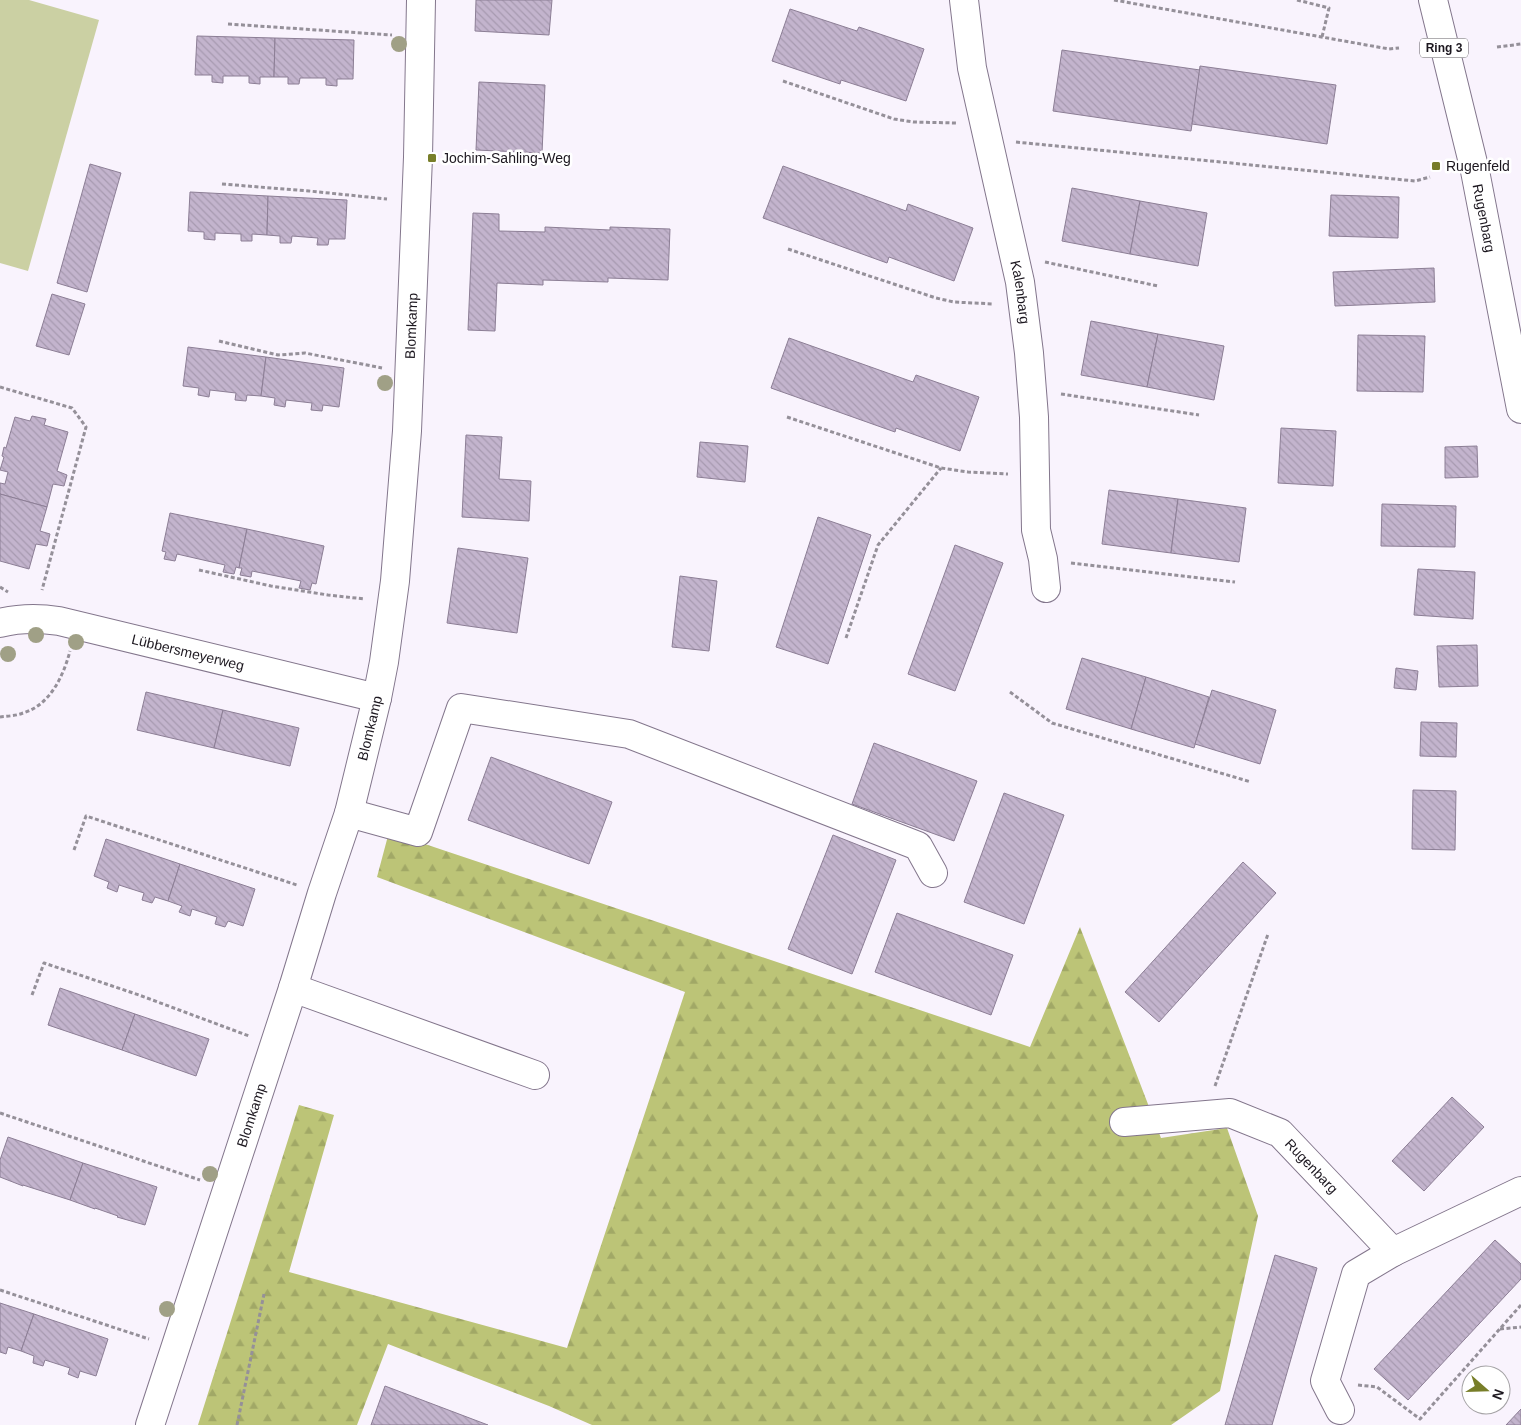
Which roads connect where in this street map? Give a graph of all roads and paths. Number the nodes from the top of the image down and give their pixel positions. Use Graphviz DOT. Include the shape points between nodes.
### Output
graph roads {
  1 [pos="421,0"];
  2 [pos="964,0"];
  3 [pos="1114,0"];
  4 [pos="1297,0"];
  5 [pos="1433,0"];
  6 [pos="1134,2"];
  7 [pos="228,24"];
  8 [pos="394,35"];
  9 [pos="1322,37"];
  10 [pos="1521,44"];
  11 [pos="1497,47"];
  12 [pos="1399,48"];
  13 [pos="783,81"];
  14 [pos="959,123"];
  15 [pos="1016,141"];
  16 [pos="1430,177"];
  17 [pos="222,184"];
  18 [pos="387,199"];
  19 [pos="788,249"];
  20 [pos="1042,262"];
  21 [pos="1158,286"];
  22 [pos="998,304"];
  23 [pos="219,341"];
  24 [pos="382,368"];
  25 [pos="0,387"];
  26 [pos="1059,394"];
  27 [pos="1521,409"];
  28 [pos="1199,415"];
  29 [pos="787,417"];
  30 [pos="941,468"];
  31 [pos="1013,474"];
  32 [pos="1043,559"];
  33 [pos="199,570"];
  34 [pos="1236,582"];
  35 [pos="1046,588"];
  36 [pos="41,591"];
  37 [pos="366,598"];
  38 [pos="0,623"];
  39 [pos="846,638"];
  40 [pos="70,648"];
  41 [pos="1010,692"];
  42 [pos="377,698"];
  43 [pos="0,718"];
  44 [pos="1251,782"];
  45 [pos="349,813"];
  46 [pos="74,850"];
  47 [pos="933,873"];
  48 [pos="322,893"];
  49 [pos="1268,934"];
  50 [pos="293,988"];
  51 [pos="32,995"];
  52 [pos="274,1046"];
  53 [pos="535,1076"];
  54 [pos="0,1113"];
  55 [pos="1205,1115"];
  56 [pos="1124,1122"];
  57 [pos="227,1189"];
  58 [pos="1521,1191"];
  59 [pos="1393,1252"];
  60 [pos="0,1290"];
  61 [pos="264,1294"];
  62 [pos="1521,1305"];
  63 [pos="1521,1327"];
  64 [pos="1500,1328"];
  65 [pos="175,1347"];
  66 [pos="1326,1382"];
  67 [pos="1340,1410"];
  68 [pos="150,1425"];
  69 [pos="237,1425"];
  1 -- 42 [label="street, Blomkamp" via="408,431 395,581"];
  2 -- 32 [label="street, Kalenbarg" via="972,68 1020,282 1034,417 1036,530"];
  3 -- 6 [label="path"];
  4 -- 9 [label="path" via="1329,8"];
  5 -- 27 [label="street, Rugenbarg / Ring 3" via="1475,171"];
  6 -- 9 [label="path"];
  7 -- 8 [label="path"];
  9 -- 12 [label="path"];
  10 -- 11 [label="path"];
  13 -- 14 [label="path" via="894,119"];
  15 -- 16 [label="path" via="1415,181"];
  17 -- 18 [label="path"];
  19 -- 22 [label="path" via="936,298"];
  20 -- 21 [label="path"];
  23 -- 24 [label="path" via="278,355 305,353"];
  25 -- 36 [label="path" via="72,408 86,427"];
  26 -- 28 [label="path"];
  29 -- 30 [label="path"];
  30 -- 31 [label="path"];
  30 -- 39 [label="path" via="878,545"];
  32 -- 34 [label="path"];
  32 -- 35 [label="street, Kalenbarg"];
  33 -- 37 [label="path" via="271,586"];
  38 -- 42 [label="street, Lübbersmeyerweg" via="20,618 58,621"];
  40 -- 43 [label="path" via="65,668 49,696 22,714"];
  41 -- 44 [label="path" via="1052,723"];
  42 -- 45 [label="street, Blomkamp"];
  45 -- 47 [label="street" via="418,832 461,708 629,734 918,846"];
  45 -- 48 [label="street, Blomkamp"];
  46 -- 48 [label="path" via="86,816"];
  48 -- 50 [label="street, Blomkamp"];
  49 -- 55 [label="path"];
  50 -- 52 [label="street, Blomkamp"];
  50 -- 53 [label="street"];
  51 -- 52 [label="path" via="44,963"];
  52 -- 57 [label="street, Blomkamp"];
  54 -- 57 [label="path"];
  55 -- 56 [label="street, Rugenbarg"];
  55 -- 59 [label="street, Rugenbarg" via="1230,1113 1280,1132"];
  57 -- 65 [label="street, Blomkamp"];
  58 -- 59 [label="street"];
  59 -- 66 [label="street" via="1356,1274"];
  60 -- 65 [label="path"];
  61 -- 69 [label="path"];
  62 -- 64 [label="path"];
  63 -- 64 [label="path"];
  64 -- 66 [label="path" via="1420,1419 1377,1387"];
  65 -- 68 [label="street, Blomkamp"];
  66 -- 67 [label="street"];
}
